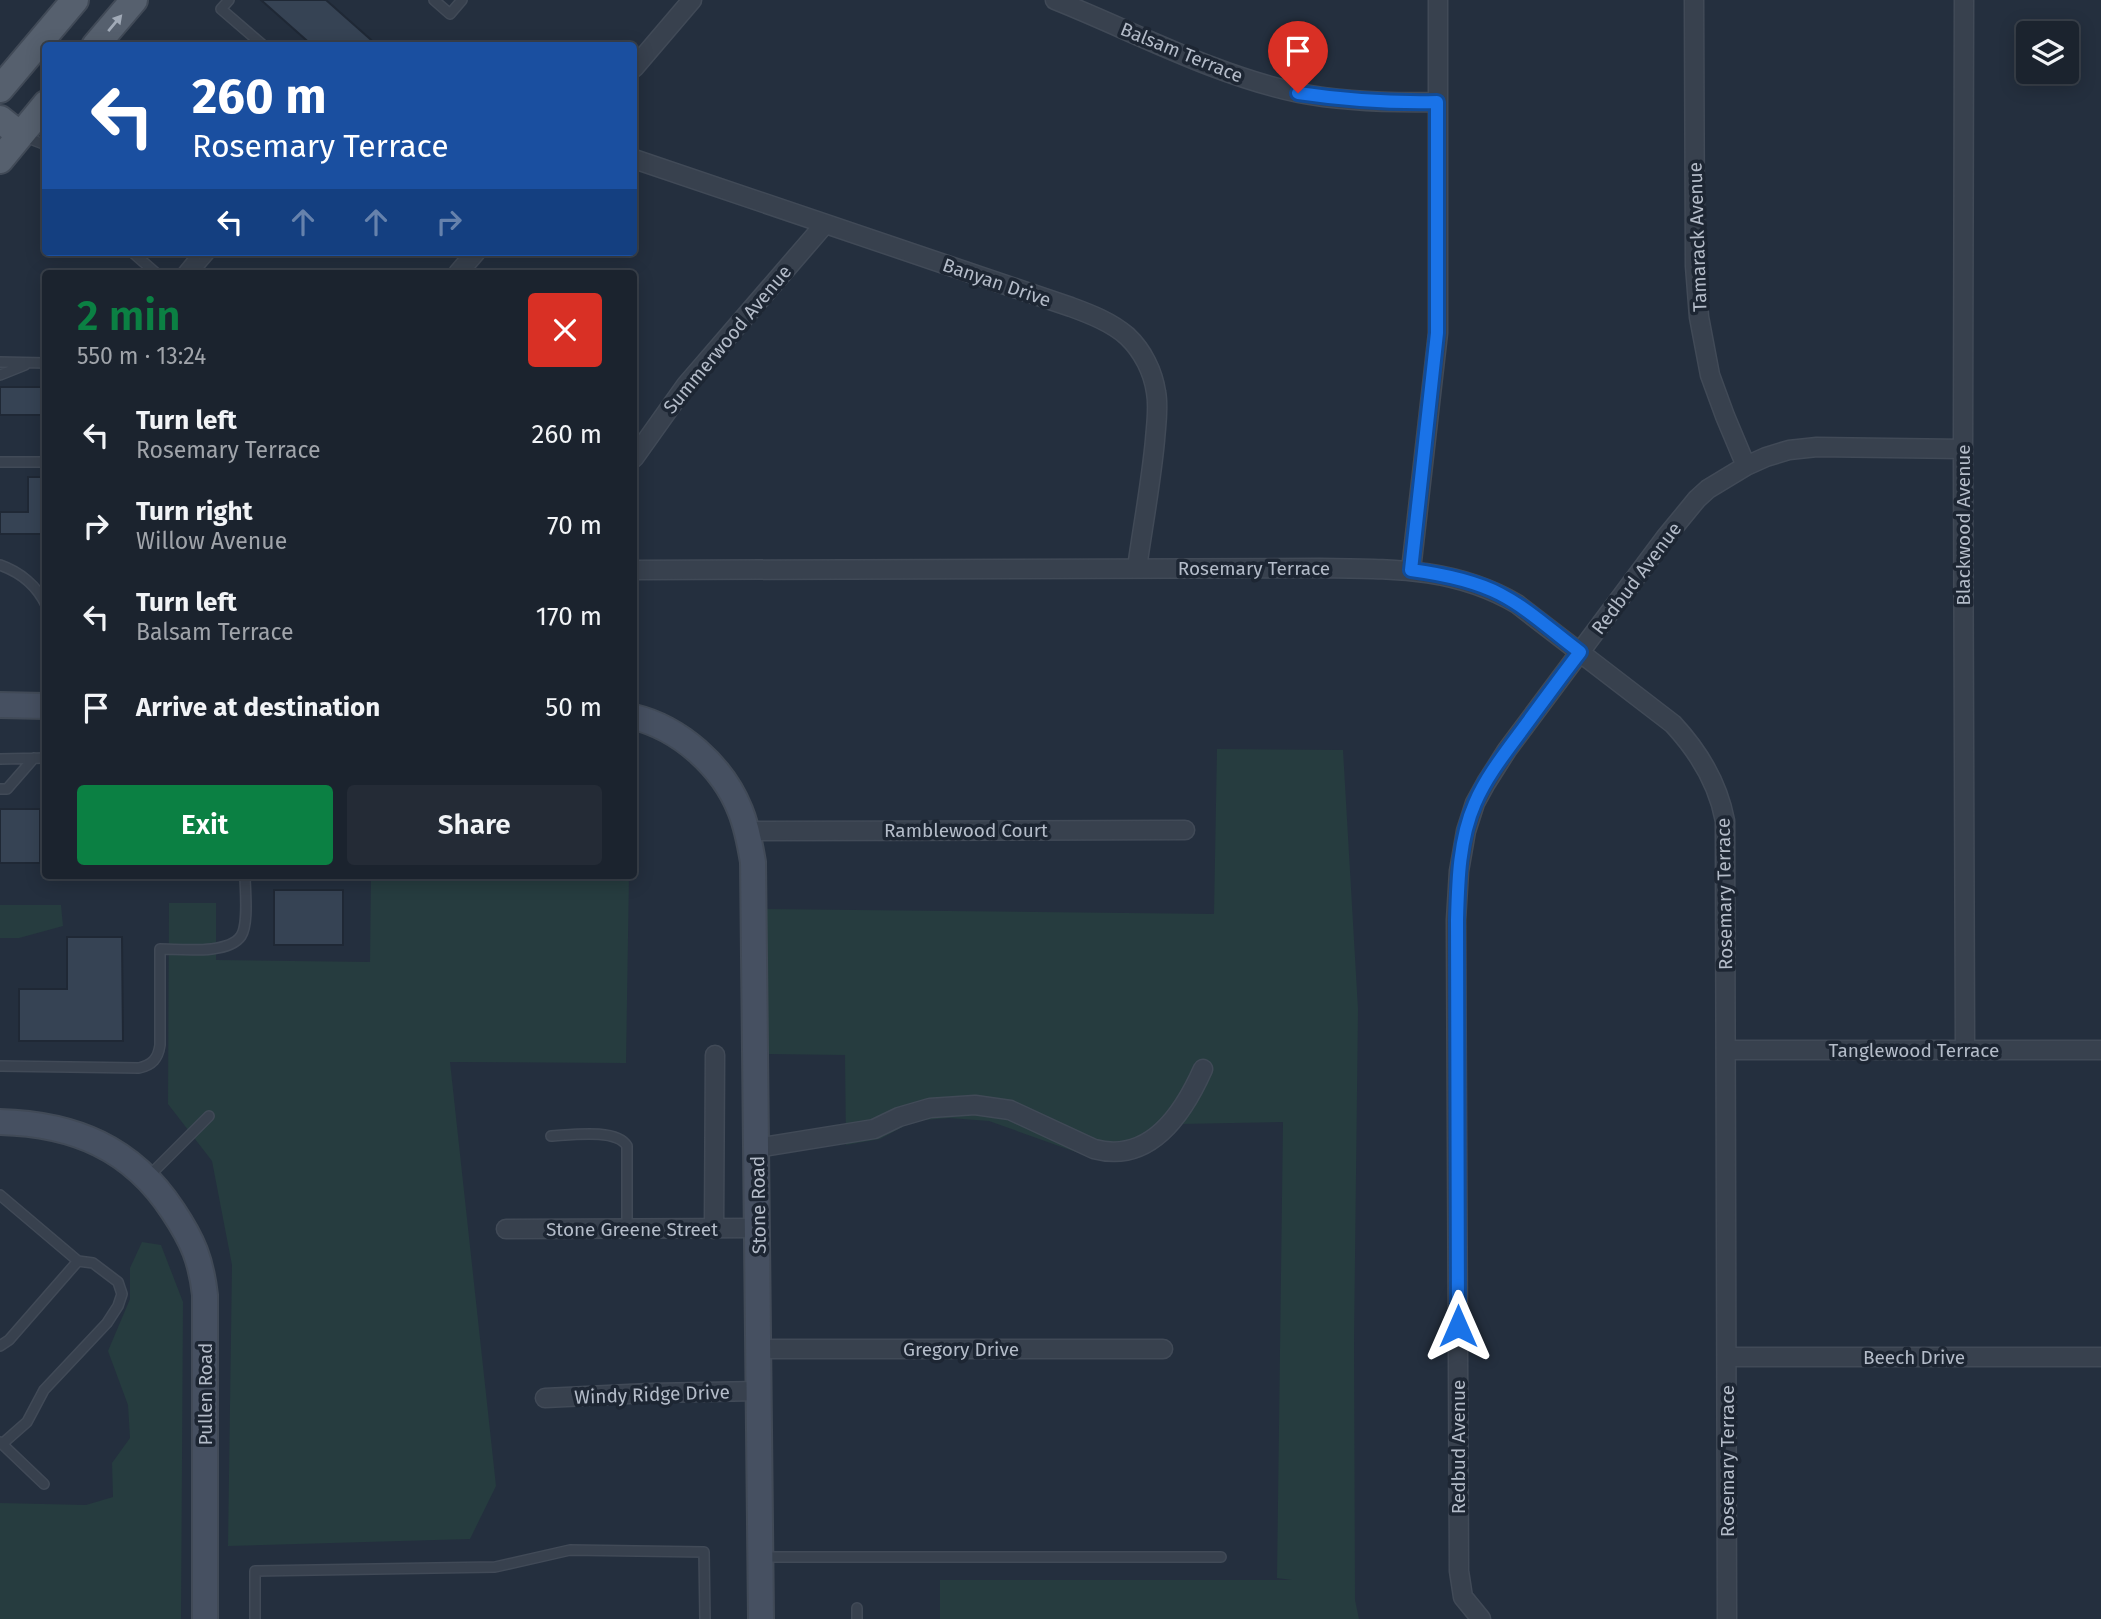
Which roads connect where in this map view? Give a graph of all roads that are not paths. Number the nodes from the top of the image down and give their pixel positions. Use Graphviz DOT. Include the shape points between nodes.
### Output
graph roads {
  1 [pos="75,0"];
  2 [pos="134,0"];
  3 [pos="229,0"];
  4 [pos="434,0"];
  5 [pos="462,0"];
  6 [pos="692,0"];
  7 [pos="1055,0"];
  8 [pos="1438,0"];
  9 [pos="1694,0"];
  10 [pos="1964,0"];
  11 [pos="98,42"];
  12 [pos="259,42"];
  13 [pos="637,64"];
  14 [pos="3,80"];
  15 [pos="1437,102"];
  16 [pos="42,109"];
  17 [pos="42,112"];
  18 [pos="10,127"];
  19 [pos="42,143"];
  20 [pos="0,160"];
  21 [pos="637,160"];
  22 [pos="825,223"];
  23 [pos="137,256"];
  24 [pos="195,256"];
  25 [pos="208,256"];
  26 [pos="473,256"];
  27 [pos="153,270"];
  28 [pos="184,270"];
  29 [pos="196,270"];
  30 [pos="461,270"];
  31 [pos="0,362"];
  32 [pos="30,362"];
  33 [pos="42,363"];
  34 [pos="0,375"];
  35 [pos="1963,449"];
  36 [pos="637,454"];
  37 [pos="0,462"];
  38 [pos="42,463"];
  39 [pos="1746,466"];
  40 [pos="0,565"];
  41 [pos="1137,568"];
  42 [pos="637,570"];
  43 [pos="1411,570"];
  44 [pos="42,597"];
  45 [pos="1580,652"];
  46 [pos="0,705"];
  47 [pos="42,706"];
  48 [pos="637,718"];
  49 [pos="34,758"];
  50 [pos="42,758"];
  51 [pos="0,759"];
  52 [pos="0,789"];
  53 [pos="1185,830"];
  54 [pos="748,831"];
  55 [pos="245,879"];
  56 [pos="1726,1050"];
  57 [pos="1965,1050"];
  58 [pos="2101,1050"];
  59 [pos="715,1055"];
  60 [pos="0,1066"];
  61 [pos="1203,1069"];
  62 [pos="209,1116"];
  63 [pos="0,1122"];
  64 [pos="551,1136"];
  65 [pos="757,1148"];
  66 [pos="150,1181"];
  67 [pos="0,1195"];
  68 [pos="758,1228"];
  69 [pos="506,1229"];
  70 [pos="627,1229"];
  71 [pos="714,1229"];
  72 [pos="78,1261"];
  73 [pos="0,1346"];
  74 [pos="759,1349"];
  75 [pos="1163,1349"];
  76 [pos="1727,1357"];
  77 [pos="2101,1357"];
  78 [pos="760,1391"];
  79 [pos="545,1398"];
  80 [pos="1,1443"];
  81 [pos="44,1484"];
  82 [pos="762,1557"];
  83 [pos="1220,1558"];
  84 [pos="857,1608"];
  85 [pos="1478,1615"];
  86 [pos="205,1619"];
  87 [pos="255,1619"];
  88 [pos="705,1619"];
  89 [pos="761,1619"];
  90 [pos="857,1619"];
  91 [pos="1727,1619"];
  1 -- 14 [label="main road"];
  11 -- 2 [label="main road, one-way"];
  3 -- 12 [label="lane" via="221,9"];
  4 -- 5 [label="lane" via="450,14"];
  6 -- 13 [label="street"];
  7 -- 15 [label="street, Balsam Terrace" via="1244,78 1298,93 1383,103"];
  8 -- 15 [label="street"];
  9 -- 39 [label="street, Tamarack Avenue" via="1699,317 1710,375"];
  10 -- 35 [label="street, Blackwood Avenue"];
  14 -- 16 [label="main road"];
  15 -- 43 [label="street" via="1437,333"];
  17 -- 18 [label="main road"];
  18 -- 19 [label="lane"];
  18 -- 20 [label="main road"];
  21 -- 22 [label="street, Banyan Drive"];
  22 -- 36 [label="street, Summerwood Avenue" via="686,386"];
  22 -- 41 [label="street, Banyan Drive" via="1071,307 1127,336 1150,368 1158,407"];
  23 -- 27 [label="lane"];
  24 -- 28 [label="lane"];
  25 -- 29 [label="lane"];
  26 -- 30 [label="street"];
  31 -- 32 [label="lane"];
  32 -- 33 [label="lane"];
  32 -- 34 [label="lane"];
  35 -- 39 [label="street, Redbud Avenue" via="1817,447 1789,450"];
  35 -- 57 [label="street, Blackwood Avenue"];
  37 -- 38 [label="lane"];
  39 -- 45 [label="street, Redbud Avenue" via="1697,499"];
  40 -- 44 [label="lane" via="27,580"];
  41 -- 42 [label="street, Rosemary Terrace"];
  41 -- 43 [label="street, Rosemary Terrace"];
  43 -- 45 [label="street, Rosemary Terrace" via="1500,594"];
  45 -- 56 [label="street, Rosemary Terrace" via="1673,724 1716,787 1725,821"];
  45 -- 85 [label="street, Redbud Avenue" via="1486,783 1466,831 1459,871 1459,1571 1463,1597"];
  46 -- 47 [label="street"];
  48 -- 54 [label="street, Stone Road" via="670,731 710,764 733,794"];
  49 -- 50 [label="lane"];
  49 -- 51 [label="lane"];
  49 -- 52 [label="lane" via="7,789"];
  53 -- 54 [label="street, Ramblewood Court"];
  54 -- 65 [label="street, Stone Road" via="754,890"];
  55 -- 60 [label="lane" via="245,920 242,935 232,945 160,949 160,1045 150,1066"];
  56 -- 57 [label="street, Tanglewood Terrace"];
  56 -- 76 [label="street, Rosemary Terrace"];
  57 -- 58 [label="street, Tanglewood Terrace"];
  59 -- 71 [label="street"];
  61 -- 65 [label="street" via="1174,1120 1139,1147 1123,1153 1094,1149 1010,1110 975,1105 929,1108 874,1129"];
  62 -- 66 [label="lane"];
  63 -- 66 [label="street, Pullen Road" via="35,1124 86,1137 130,1162"];
  64 -- 70 [label="lane" via="611,1135 624,1141"];
  65 -- 68 [label="street, Stone Road"];
  66 -- 86 [label="street, Pullen Road" via="190,1236 202,1271"];
  67 -- 72 [label="lane"];
  68 -- 71 [label="street, Stone Greene Street"];
  68 -- 74 [label="street, Stone Road"];
  69 -- 70 [label="street, Stone Greene Street"];
  70 -- 71 [label="street, Stone Greene Street"];
  72 -- 73 [label="lane"];
  72 -- 80 [label="lane" via="93,1263 118,1282 122,1294 118,1306 44,1390 27,1422"];
  74 -- 75 [label="street, Gregory Drive"];
  74 -- 78 [label="street, Stone Road"];
  76 -- 77 [label="street, Beech Drive"];
  76 -- 91 [label="street, Rosemary Terrace"];
  78 -- 79 [label="street, Windy Ridge Drive"];
  78 -- 82 [label="street, Stone Road"];
  80 -- 81 [label="lane"];
  82 -- 83 [label="lane"];
  82 -- 89 [label="street, Stone Road"];
  84 -- 90 [label="lane"];
  87 -- 88 [label="lane" via="255,1571 495,1567 570,1550 704,1552"];
}
